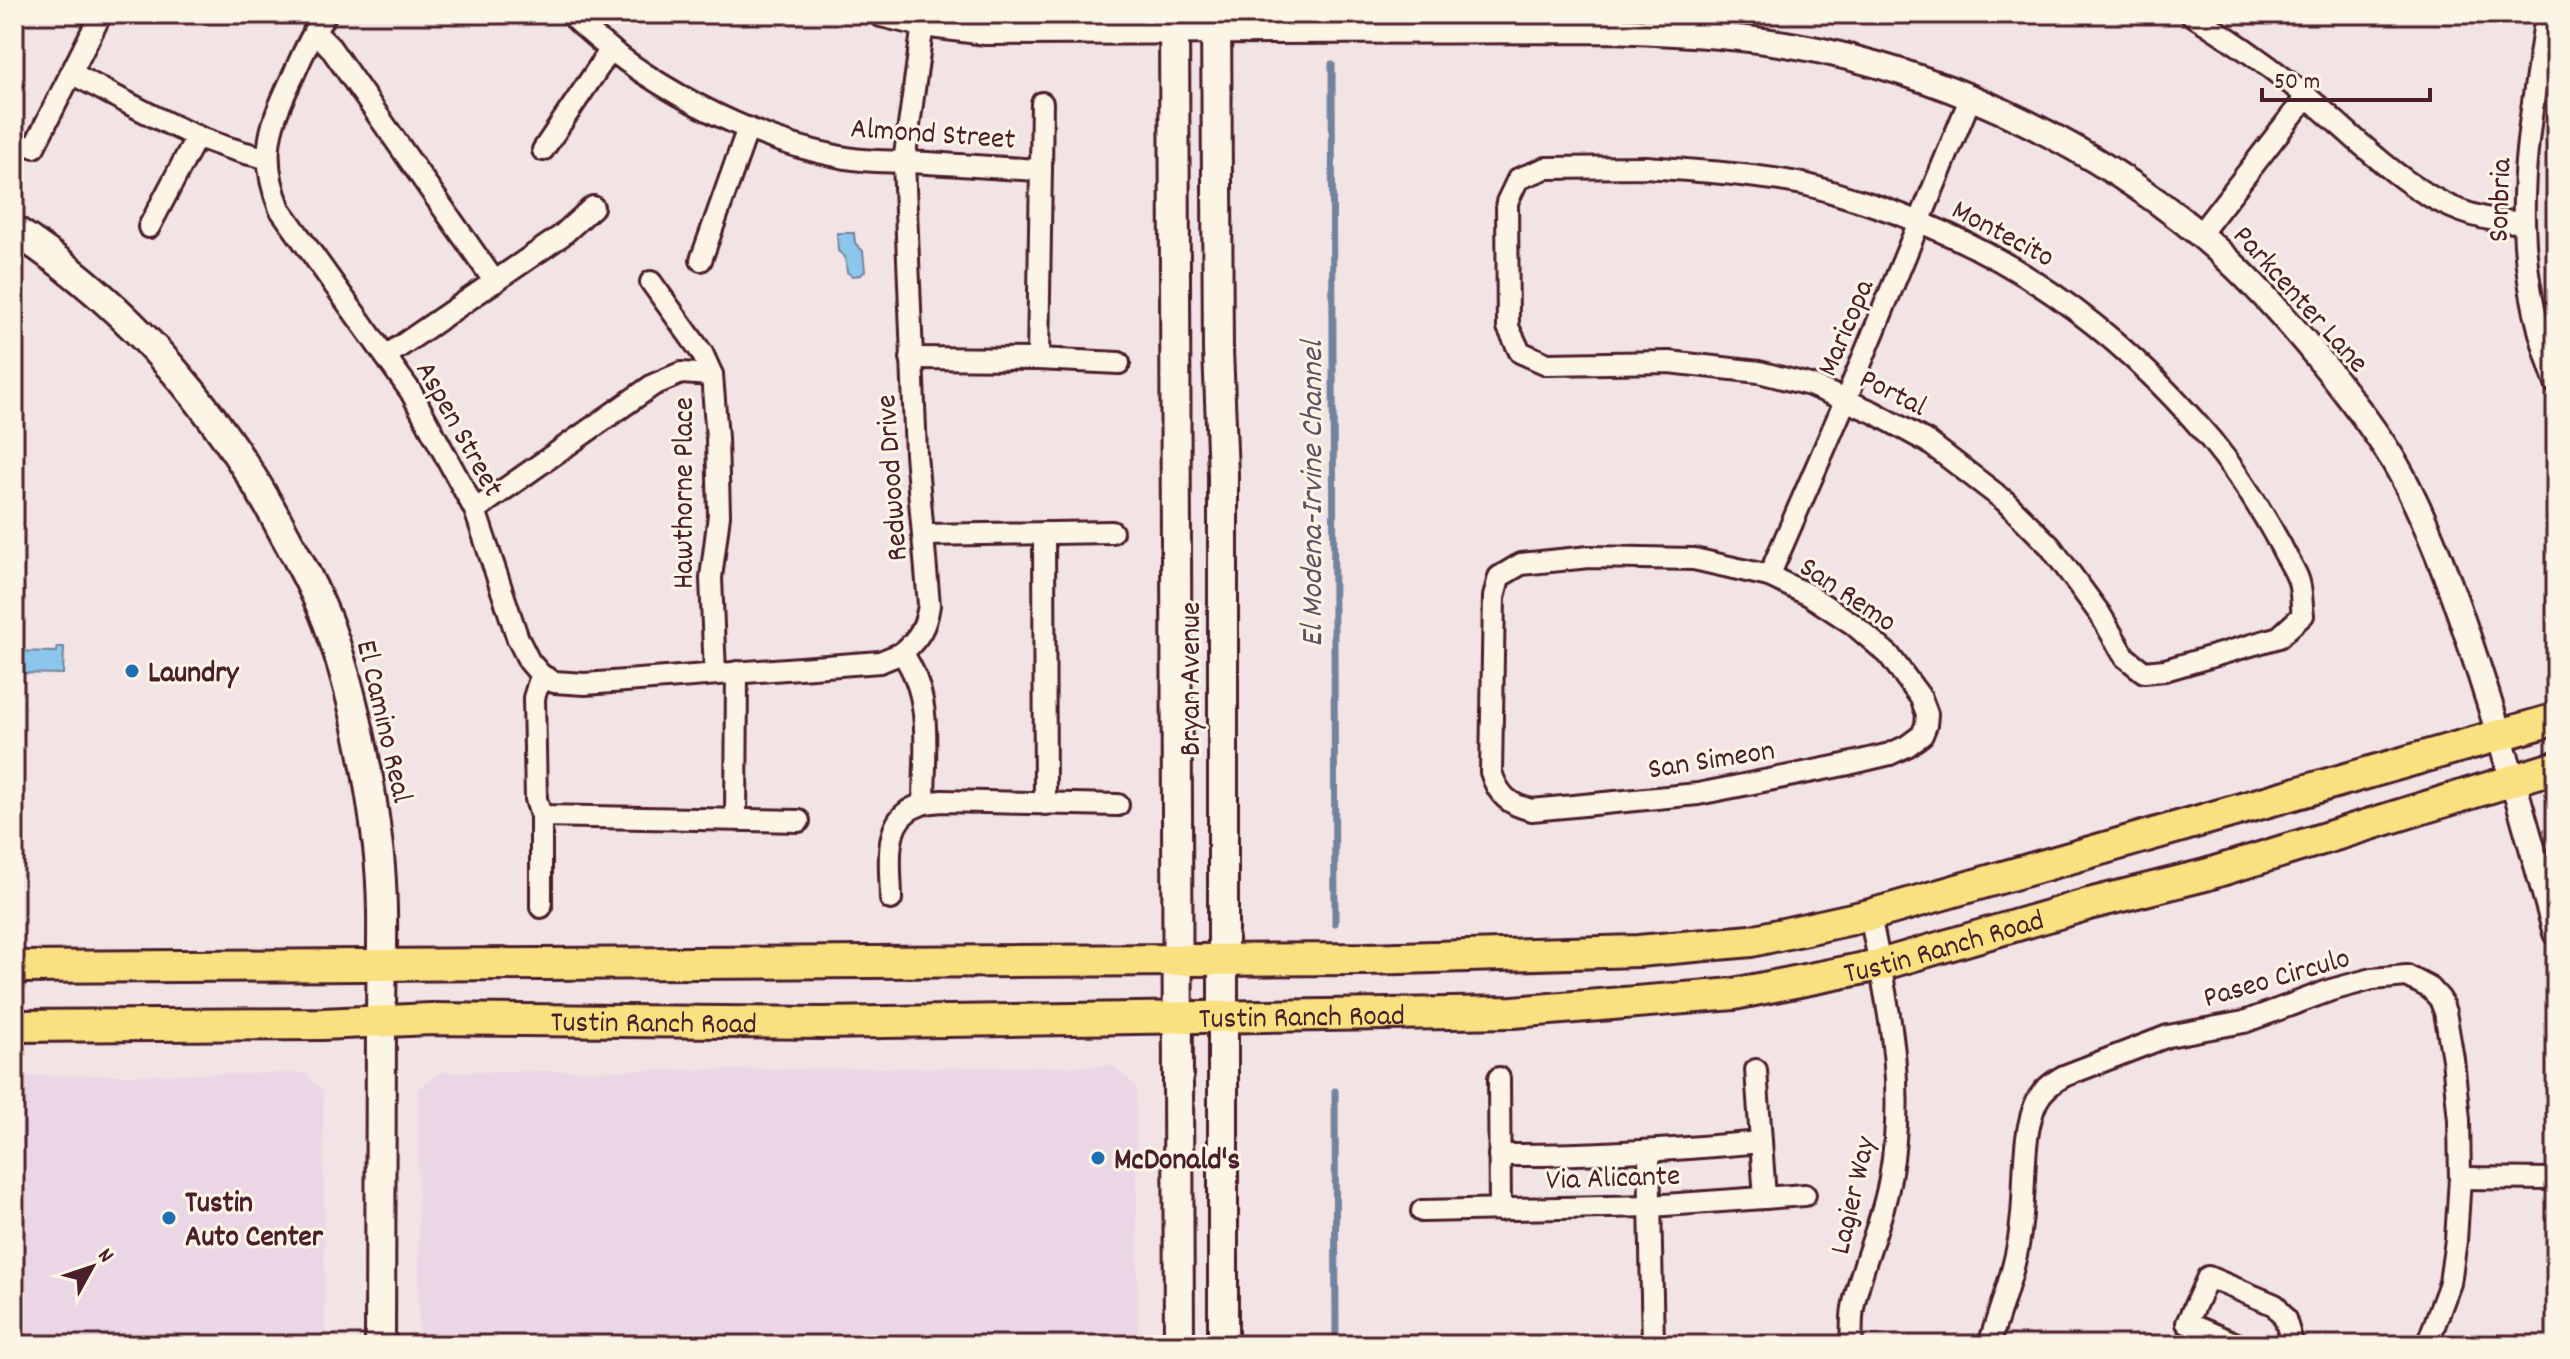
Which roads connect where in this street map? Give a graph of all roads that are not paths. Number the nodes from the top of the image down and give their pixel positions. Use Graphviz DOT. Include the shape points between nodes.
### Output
graph roads {
  1 [pos="101,14"];
  2 [pos="326,14"];
  3 [pos="570,14"];
  4 [pos="881,14"];
  5 [pos="2191,14"];
  6 [pos="2546,14"];
  7 [pos="1174,23"];
  8 [pos="1216,23"];
  9 [pos="923,24"];
  10 [pos="314,31"];
  11 [pos="611,49"];
  12 [pos="71,73"];
  13 [pos="2307,96"];
  14 [pos="1970,99"];
  15 [pos="1042,103"];
  16 [pos="748,128"];
  17 [pos="196,138"];
  18 [pos="34,147"];
  19 [pos="543,150"];
  20 [pos="267,158"];
  21 [pos="904,162"];
  22 [pos="1041,170"];
  23 [pos="593,207"];
  24 [pos="1921,222"];
  25 [pos="2524,222"];
  26 [pos="149,227"];
  27 [pos="14,230"];
  28 [pos="2200,234"];
  29 [pos="701,260"];
  30 [pos="495,282"];
  31 [pos="651,282"];
  32 [pos="1520,352"];
  33 [pos="386,356"];
  34 [pos="911,358"];
  35 [pos="1038,359"];
  36 [pos="1119,363"];
  37 [pos="712,375"];
  38 [pos="2556,384"];
  39 [pos="1846,399"];
  40 [pos="475,510"];
  41 [pos="1112,532"];
  42 [pos="1044,533"];
  43 [pos="923,535"];
  44 [pos="1769,576"];
  45 [pos="902,653"];
  46 [pos="737,672"];
  47 [pos="2144,672"];
  48 [pos="715,674"];
  49 [pos="541,675"];
  50 [pos="2556,719"];
  51 [pos="1922,735"];
  52 [pos="2500,736"];
  53 [pos="2556,767"];
  54 [pos="2513,780"];
  55 [pos="1505,800"];
  56 [pos="924,803"];
  57 [pos="1045,804"];
  58 [pos="1118,805"];
  59 [pos="541,816"];
  60 [pos="736,819"];
  61 [pos="799,821"];
  62 [pos="891,899"];
  63 [pos="541,907"];
  64 [pos="1870,915"];
  65 [pos="2556,933"];
  66 [pos="1178,960"];
  67 [pos="1223,960"];
  68 [pos="381,963"];
  69 [pos="1880,965"];
  70 [pos="14,967"];
  71 [pos="1223,1016"];
  72 [pos="1178,1017"];
  73 [pos="381,1022"];
  74 [pos="14,1026"];
  75 [pos="1756,1070"];
  76 [pos="1499,1078"];
  77 [pos="1761,1142"];
  78 [pos="1649,1152"];
  79 [pos="1499,1155"];
  80 [pos="2460,1178"];
  81 [pos="2556,1179"];
  82 [pos="1805,1195"];
  83 [pos="1765,1198"];
  84 [pos="1651,1206"];
  85 [pos="1500,1210"];
  86 [pos="1422,1211"];
  87 [pos="380,1345"];
  88 [pos="1179,1345"];
  89 [pos="1223,1345"];
  90 [pos="1653,1345"];
  91 [pos="1851,1345"];
  92 [pos="1989,1345"];
  93 [pos="2239,1345"];
  94 [pos="2293,1345"];
  95 [pos="2427,1345"];
  1 -- 12 [label="street"];
  2 -- 10 [label="street, Aspen Street"];
  3 -- 11 [label="street, Almond Street"];
  4 -- 9 [label="street, Parkcenter Lane"];
  5 -- 13 [label="street"];
  6 -- 25 [label="street, Sonbria"];
  7 -- 8 [label="street, Parkcenter Lane"];
  7 -- 9 [label="street, Parkcenter Lane" via="986,32"];
  7 -- 66 [label="main road, Bryan Avenue"];
  8 -- 14 [label="street, Parkcenter Lane" via="1612,30 1760,40 1827,52"];
  8 -- 67 [label="main road, Bryan Avenue"];
  9 -- 21 [label="street, Redwood Drive"];
  10 -- 20 [label="street, Aspen Street" via="274,116"];
  10 -- 30 [label="street"];
  11 -- 16 [label="street, Almond Street" via="670,89"];
  11 -- 19 [label="street"];
  12 -- 17 [label="street"];
  12 -- 18 [label="street"];
  13 -- 25 [label="street" via="2388,169 2431,197 2475,218"];
  13 -- 28 [label="street"];
  14 -- 24 [label="street, Maricopa"];
  14 -- 28 [label="street, Parkcenter Lane" via="2101,164"];
  15 -- 22 [label="street"];
  16 -- 21 [label="street, Almond Street" via="840,157"];
  16 -- 29 [label="street"];
  17 -- 20 [label="street"];
  17 -- 26 [label="street"];
  20 -- 33 [label="street, Aspen Street" via="280,209"];
  21 -- 22 [label="street, Almond Street"];
  21 -- 34 [label="street, Redwood Drive"];
  22 -- 35 [label="street"];
  23 -- 30 [label="street"];
  24 -- 32 [label="street, Montecito" via="1805,184 1731,173 1546,168 1518,179 1507,202 1508,327"];
  24 -- 39 [label="street, Maricopa"];
  24 -- 47 [label="street, Montecito" via="1999,258 2044,286 2147,369 2233,467 2299,580 2303,615 2279,637"];
  25 -- 38 [label="street, Sonbria" via="2532,303"];
  27 -- 68 [label="main road, El Camino Real" via="108,303 187,384 257,481 306,574 344,671 367,778 379,850"];
  28 -- 52 [label="street, Parkcenter Lane" via="2292,326 2395,463 2445,570"];
  30 -- 33 [label="street"];
  31 -- 37 [label="street, Hawthorne Place"];
  32 -- 39 [label="street, Portal" via="1547,364 1669,362 1759,372"];
  33 -- 40 [label="street, Aspen Street"];
  34 -- 35 [label="street"];
  34 -- 43 [label="street, Redwood Drive"];
  35 -- 36 [label="street"];
  37 -- 40 [label="street" via="681,373 653,385"];
  37 -- 48 [label="street, Hawthorne Place" via="719,515 711,578"];
  39 -- 44 [label="street, Maricopa"];
  39 -- 47 [label="street, Portal" via="1928,442 2005,501 2050,546 2125,657"];
  40 -- 49 [label="street, Aspen Street" via="518,639"];
  41 -- 42 [label="street"];
  42 -- 43 [label="street"];
  42 -- 57 [label="street"];
  43 -- 45 [label="street, Redwood Drive" via="927,621 920,638"];
  44 -- 51 [label="street, San Remo" via="1809,595 1889,655 1921,698 1927,714"];
  44 -- 55 [label="street, San Remo" via="1694,559 1589,557 1521,564 1499,577 1494,597 1491,772"];
  45 -- 46 [label="street" via="880,662"];
  45 -- 56 [label="street" via="915,671 924,706"];
  46 -- 48 [label="street"];
  46 -- 60 [label="street"];
  48 -- 49 [label="street" via="576,685"];
  49 -- 59 [label="street" via="534,698"];
  50 -- 52 [label="main road, Tustin Ranch Road"];
  51 -- 55 [label="street, San Simeon" via="1890,754 1698,794 1532,810"];
  52 -- 54 [label="street, Parkcenter Lane"];
  52 -- 64 [label="main road, Tustin Ranch Road"];
  53 -- 54 [label="main road, Tustin Ranch Road"];
  54 -- 65 [label="street, Parkcenter Lane"];
  54 -- 69 [label="main road, Tustin Ranch Road" via="2205,875"];
  56 -- 57 [label="street"];
  56 -- 62 [label="street" via="896,823"];
  57 -- 58 [label="street"];
  59 -- 60 [label="street"];
  59 -- 63 [label="street"];
  60 -- 61 [label="street"];
  64 -- 67 [label="main road, Tustin Ranch Road" via="1751,941 1638,951"];
  64 -- 69 [label="street, Lagier Way"];
  66 -- 67 [label="main road, Tustin Ranch Road"];
  66 -- 68 [label="main road, Tustin Ranch Road"];
  66 -- 72 [label="main road, Bryan Avenue"];
  67 -- 71 [label="main road, Bryan Avenue"];
  68 -- 70 [label="main road, Tustin Ranch Road"];
  68 -- 73 [label="main road, El Camino Real"];
  69 -- 71 [label="main road, Tustin Ranch Road" via="1734,994 1624,1005"];
  69 -- 91 [label="street, Lagier Way" via="1895,1048 1897,1138 1853,1308"];
  71 -- 72 [label="main road, Tustin Ranch Road"];
  71 -- 89 [label="main road, Bryan Avenue"];
  72 -- 73 [label="main road, Tustin Ranch Road"];
  72 -- 88 [label="main road, Bryan Avenue"];
  73 -- 74 [label="main road, Tustin Ranch Road"];
  73 -- 87 [label="main road, El Camino Real"];
  75 -- 77 [label="street"];
  76 -- 79 [label="street"];
  77 -- 78 [label="street"];
  77 -- 83 [label="street"];
  78 -- 79 [label="street"];
  78 -- 84 [label="street"];
  79 -- 85 [label="street"];
  80 -- 81 [label="street"];
  80 -- 92 [label="street, Paseo Circulo" via="2459,1120 2445,1012 2430,988 2407,976 2372,979 2244,1022 2168,1036 2064,1076 2049,1084 2037,1101 2029,1129 2012,1278"];
  80 -- 95 [label="street, Paseo Circulo" via="2450,1283"];
  82 -- 83 [label="street, Via Alicante"];
  83 -- 84 [label="street, Via Alicante"];
  84 -- 85 [label="street, Via Alicante"];
  84 -- 90 [label="street"];
  85 -- 86 [label="street, Via Alicante"];
  93 -- 94 [label="street" via="2187,1323 2208,1277 2275,1305"];
}
